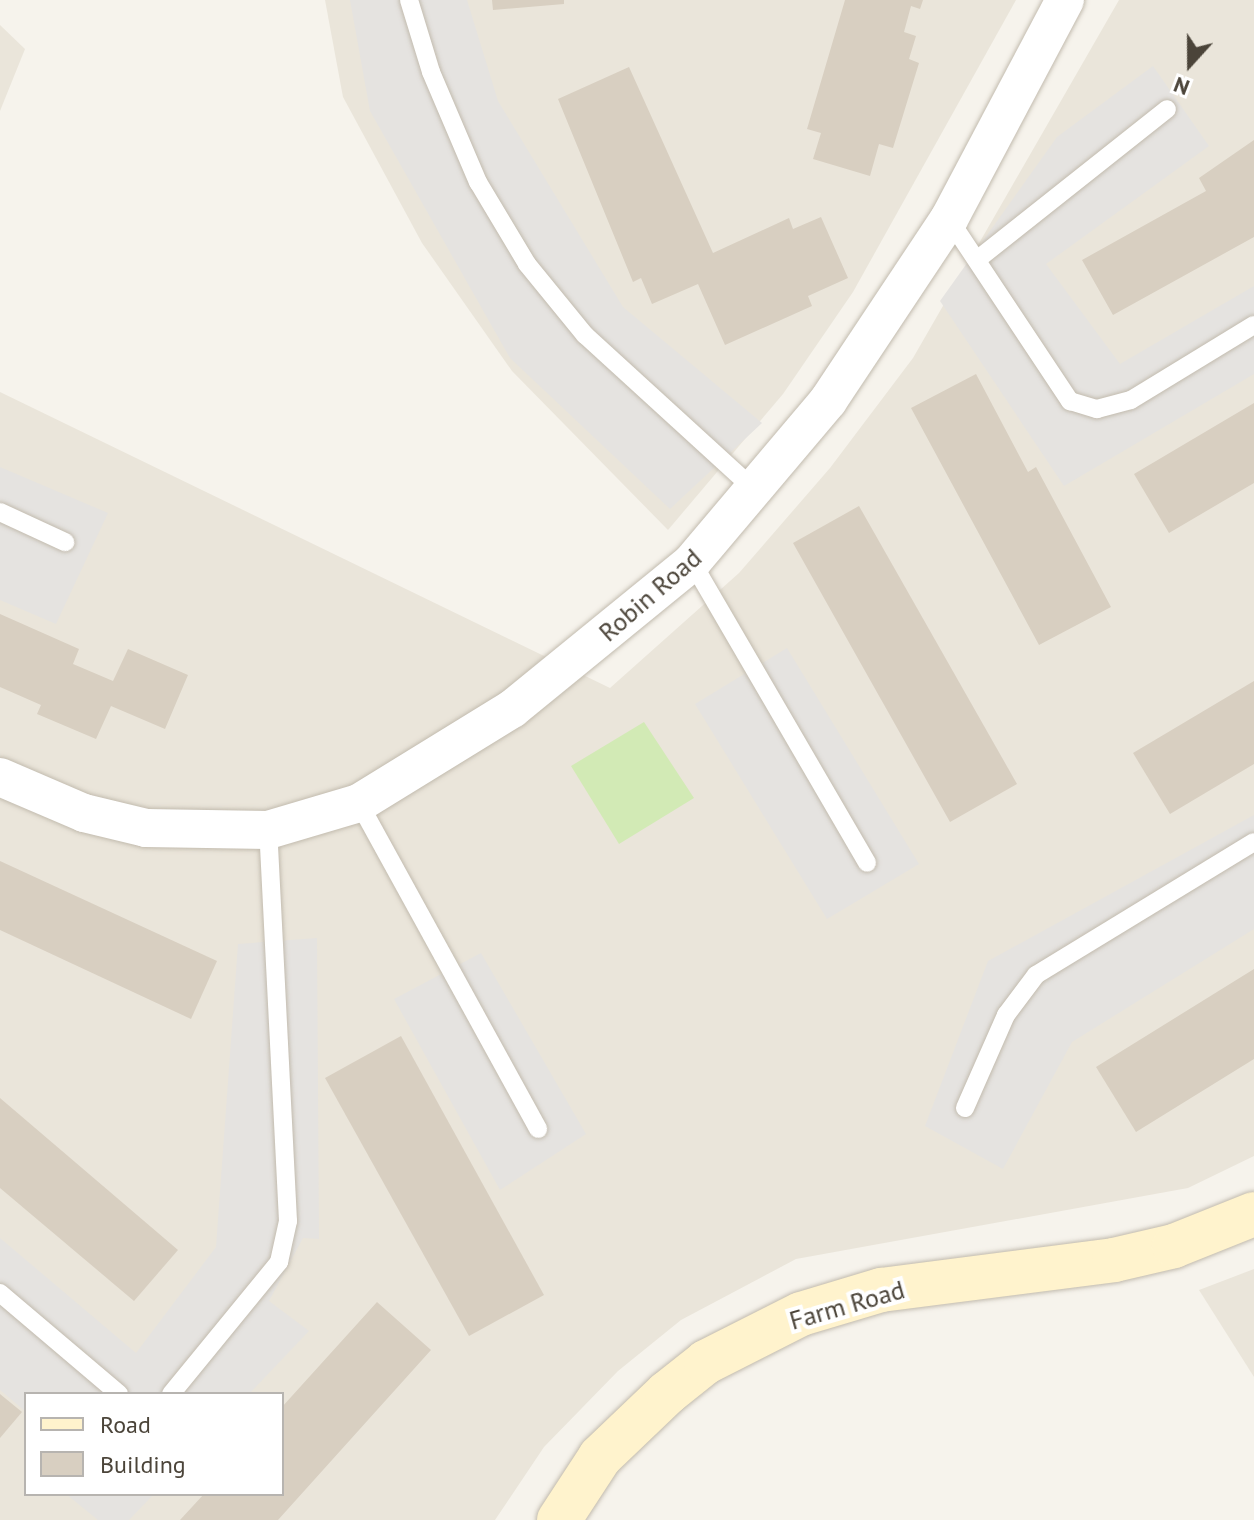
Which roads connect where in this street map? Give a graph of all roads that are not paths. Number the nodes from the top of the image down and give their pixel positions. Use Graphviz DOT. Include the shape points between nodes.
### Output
graph roads {
  1 [pos="409,0"];
  2 [pos="1065,0"];
  3 [pos="1167,109"];
  4 [pos="949,219"];
  5 [pos="978,259"];
  6 [pos="1254,325"];
  7 [pos="755,490"];
  8 [pos="0,512"];
  9 [pos="65,542"];
  10 [pos="692,562"];
  11 [pos="0,777"];
  12 [pos="359,803"];
  13 [pos="268,830"];
  14 [pos="1254,842"];
  15 [pos="867,863"];
  16 [pos="965,1108"];
  17 [pos="538,1129"];
  18 [pos="1254,1214"];
  19 [pos="0,1293"];
  20 [pos="117,1392"];
  21 [pos="173,1392"];
  22 [pos="559,1520"];
  1 -- 7 [label="lane" via="431,72 478,182 527,264 585,335"];
  2 -- 4 [label="street, Robin Road"];
  3 -- 5 [label="lane"];
  4 -- 5 [label="lane"];
  4 -- 7 [label="street, Robin Road" via="828,401"];
  5 -- 6 [label="lane" via="1070,401 1097,409 1131,400"];
  7 -- 10 [label="street, Robin Road"];
  8 -- 9 [label="lane"];
  10 -- 12 [label="street, Robin Road" via="512,709"];
  10 -- 15 [label="lane"];
  11 -- 13 [label="street, Robin Road" via="84,813 146,828"];
  12 -- 13 [label="street, Robin Road"];
  12 -- 17 [label="lane"];
  13 -- 21 [label="lane" via="288,1221 279,1262"];
  14 -- 16 [label="lane" via="1036,975 1006,1015"];
  18 -- 22 [label="street, Farm Road" via="1174,1246 1114,1260 881,1290 801,1314 706,1362 667,1393 600,1457"];
  19 -- 20 [label="lane"];
}
